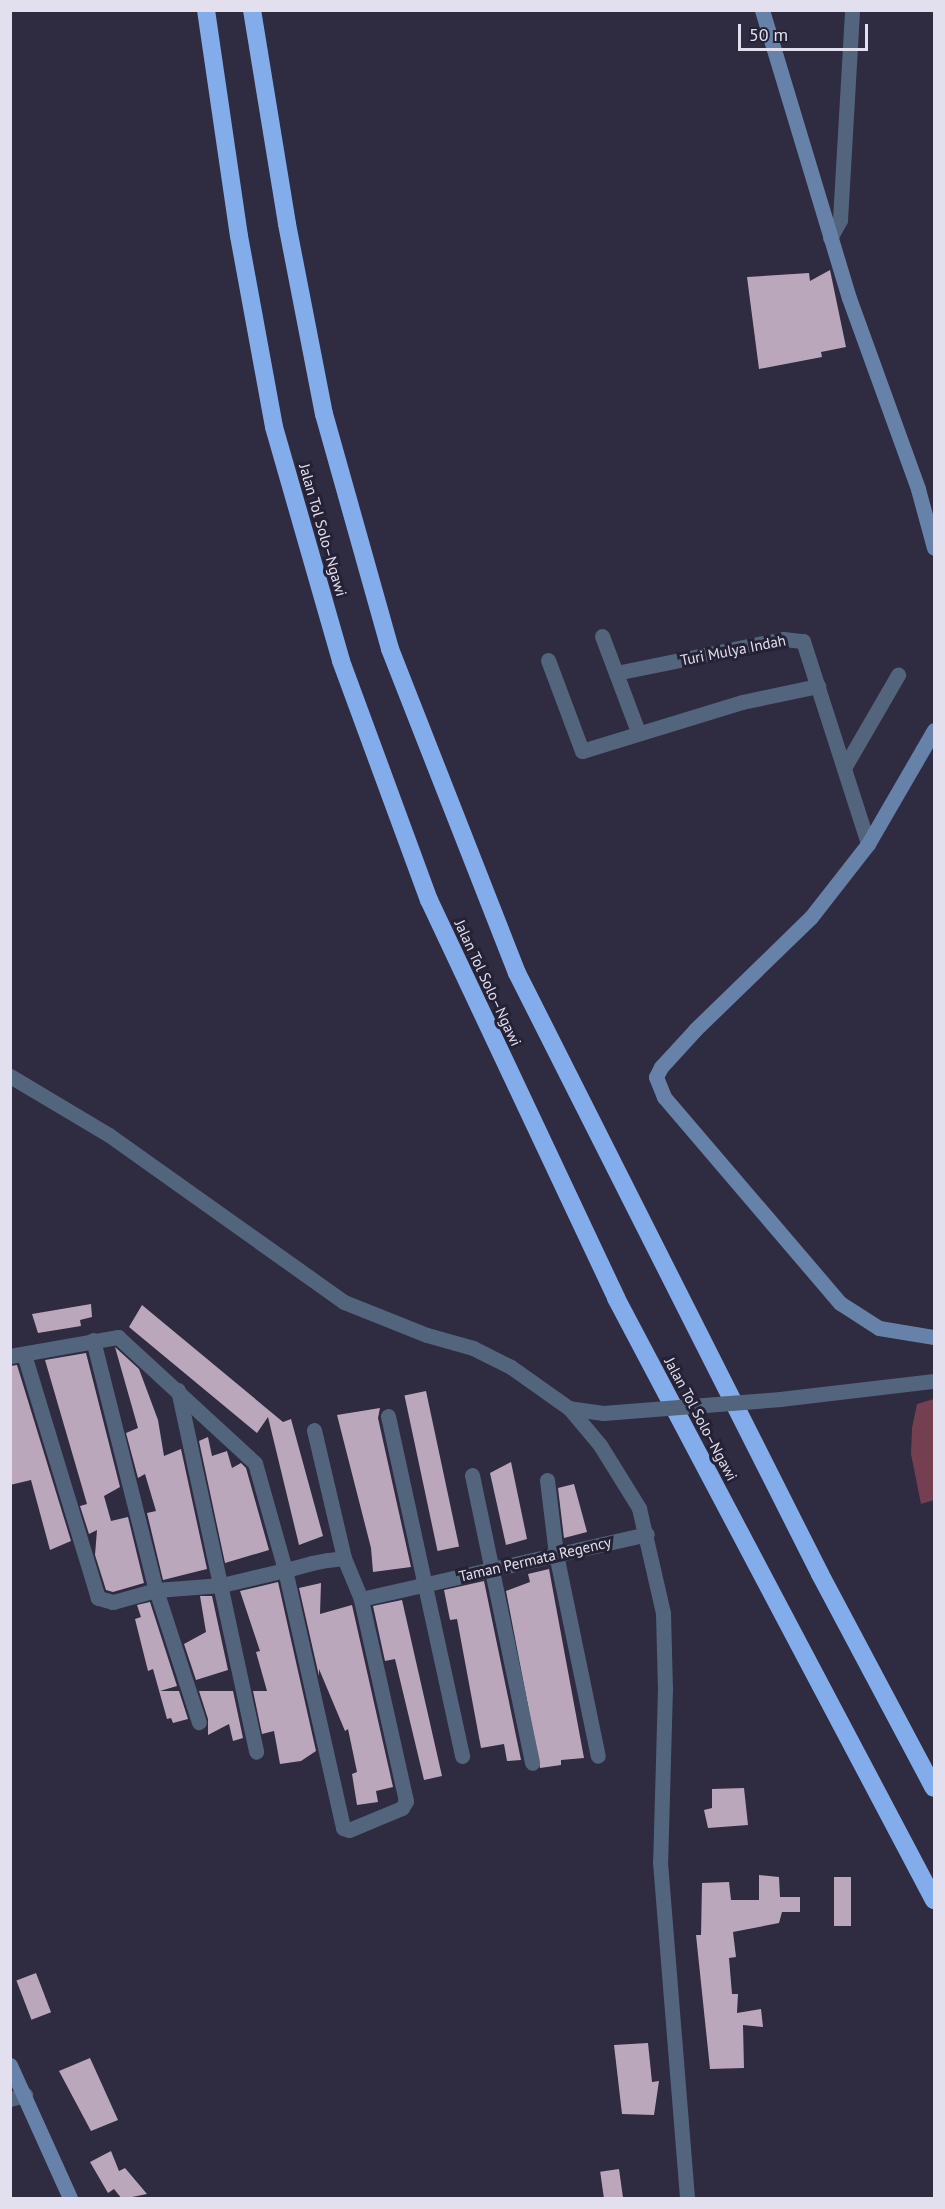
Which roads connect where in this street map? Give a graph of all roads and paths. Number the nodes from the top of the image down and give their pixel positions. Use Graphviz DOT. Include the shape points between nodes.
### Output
graph roads {
  1 [pos="206,10"];
  2 [pos="252,10"];
  3 [pos="762,10"];
  4 [pos="852,10"];
  5 [pos="830,237"];
  6 [pos="934,546"];
  7 [pos="602,636"];
  8 [pos="548,660"];
  9 [pos="616,673"];
  10 [pos="898,675"];
  11 [pos="818,686"];
  12 [pos="934,730"];
  13 [pos="638,732"];
  14 [pos="844,768"];
  15 [pos="868,844"];
  16 [pos="10,1076"];
  17 [pos="934,1337"];
  18 [pos="93,1340"];
  19 [pos="17,1355"];
  20 [pos="934,1381"];
  21 [pos="178,1390"];
  22 [pos="569,1408"];
  23 [pos="388,1416"];
  24 [pos="314,1430"];
  25 [pos="472,1475"];
  26 [pos="546,1480"];
  27 [pos="646,1534"];
  28 [pos="556,1554"];
  29 [pos="344,1558"];
  30 [pos="492,1569"];
  31 [pos="285,1570"];
  32 [pos="424,1584"];
  33 [pos="222,1585"];
  34 [pos="156,1590"];
  35 [pos="361,1599"];
  36 [pos="199,1722"];
  37 [pos="256,1752"];
  38 [pos="462,1756"];
  39 [pos="597,1756"];
  40 [pos="532,1763"];
  41 [pos="934,1788"];
  42 [pos="934,1900"];
  43 [pos="10,2065"];
  44 [pos="18,2098"];
  45 [pos="70,2199"];
  46 [pos="687,2199"];
  1 -- 42 [label="highway, Jalan Tol Solo–Ngawi" via="239,236 274,427 341,661 429,900 616,1298"];
  2 -- 41 [label="highway, Jalan Tol Solo–Ngawi" via="324,414 390,649 517,973 814,1563"];
  3 -- 5 [label="street"];
  4 -- 5 [label="street" via="840,220"];
  5 -- 6 [label="street" via="918,489"];
  7 -- 9 [label="street"];
  8 -- 13 [label="street" via="582,750"];
  9 -- 11 [label="street, Turi Mulya Indah" via="794,639 803,641 809,651"];
  9 -- 13 [label="street"];
  10 -- 14 [label="street"];
  11 -- 13 [label="street" via="742,702"];
  11 -- 14 [label="street, Turi Mulya Indah"];
  12 -- 15 [label="street"];
  14 -- 15 [label="street, Turi Mulya Indah"];
  15 -- 17 [label="street" via="811,917 695,1030 656,1077 664,1097 840,1303 879,1328"];
  16 -- 22 [label="street" via="109,1136 344,1302 427,1335 473,1348 511,1367"];
  18 -- 19 [label="street"];
  18 -- 21 [label="street" via="118,1337"];
  18 -- 34 [label="street"];
  19 -- 34 [label="street" via="98,1598 112,1602"];
  20 -- 22 [label="street, bridge" via="780,1399 603,1413"];
  21 -- 31 [label="street" via="255,1463"];
  21 -- 33 [label="street"];
  22 -- 27 [label="street" via="628,1484"];
  23 -- 32 [label="street"];
  24 -- 29 [label="street"];
  25 -- 30 [label="street"];
  26 -- 28 [label="street"];
  27 -- 28 [label="street, Taman Permata Regency"];
  27 -- 46 [label="street" via="663,1613 660,1862"];
  28 -- 30 [label="street, Taman Permata Regency"];
  28 -- 39 [label="street"];
  29 -- 31 [label="street"];
  29 -- 35 [label="street"];
  30 -- 32 [label="street, Taman Permata Regency"];
  30 -- 40 [label="street"];
  31 -- 33 [label="street"];
  31 -- 35 [label="street" via="346,1830 402,1808 406,1801"];
  32 -- 35 [label="street, Taman Permata Regency"];
  32 -- 38 [label="street"];
  33 -- 34 [label="street"];
  33 -- 37 [label="street"];
  34 -- 36 [label="street"];
  43 -- 44 [label="street"];
  44 -- 45 [label="street"];
}
